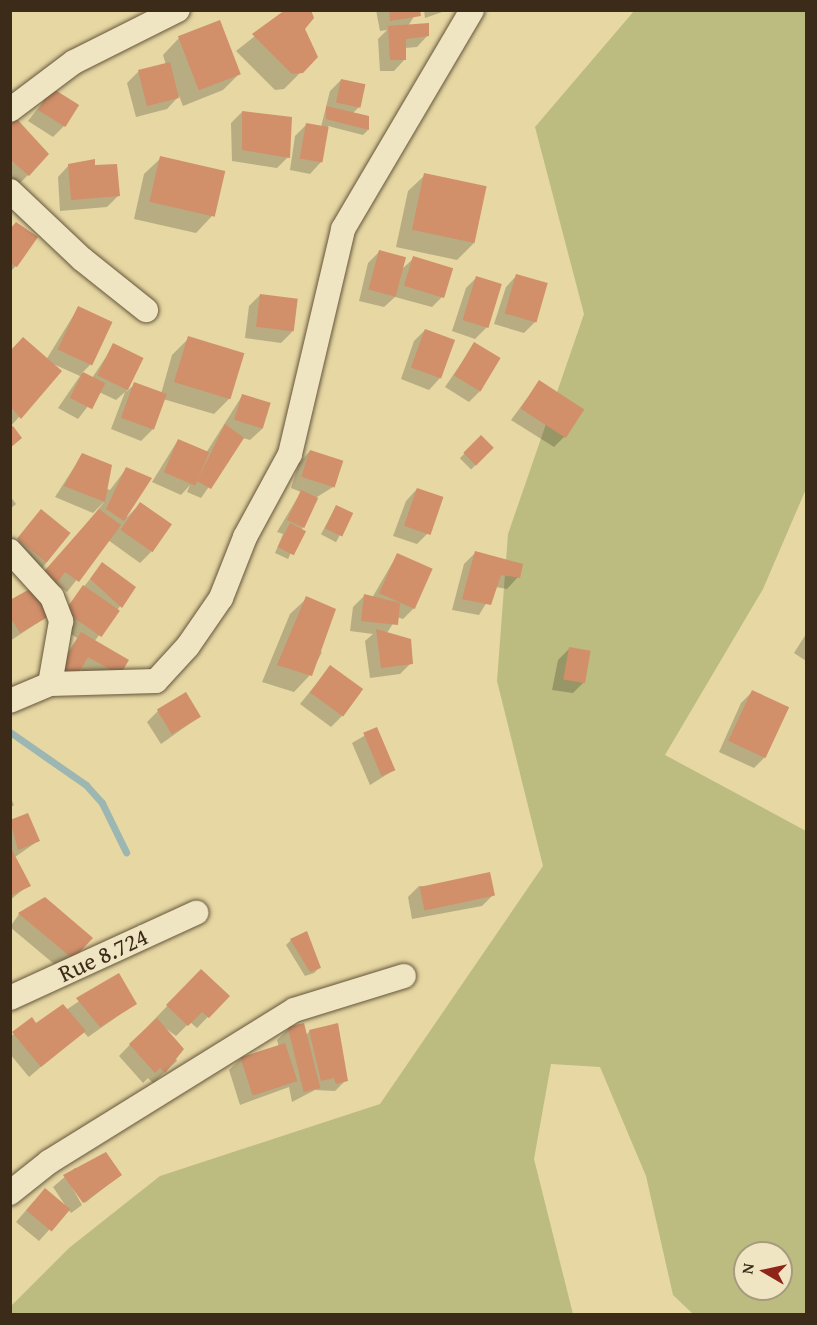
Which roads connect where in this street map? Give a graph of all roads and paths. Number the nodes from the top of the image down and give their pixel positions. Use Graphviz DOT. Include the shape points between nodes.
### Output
graph roads {
  1 [pos="178,10"];
  2 [pos="472,10"];
  3 [pos="10,110"];
  4 [pos="10,191"];
  5 [pos="146,310"];
  6 [pos="10,552"];
  7 [pos="50,684"];
  8 [pos="10,701"];
  9 [pos="196,913"];
  10 [pos="404,976"];
  11 [pos="10,998"];
  12 [pos="10,1193"];
  1 -- 3 [label="street" via="74,62"];
  2 -- 7 [label="street" via="343,229 290,454 245,537 221,598 189,646 156,681"];
  4 -- 5 [label="street" via="82,260"];
  6 -- 7 [label="street" via="52,597 61,621"];
  7 -- 8 [label="street"];
  9 -- 11 [label="street, Rue 8.724"];
  10 -- 12 [label="street" via="294,1010 49,1162"];
}
